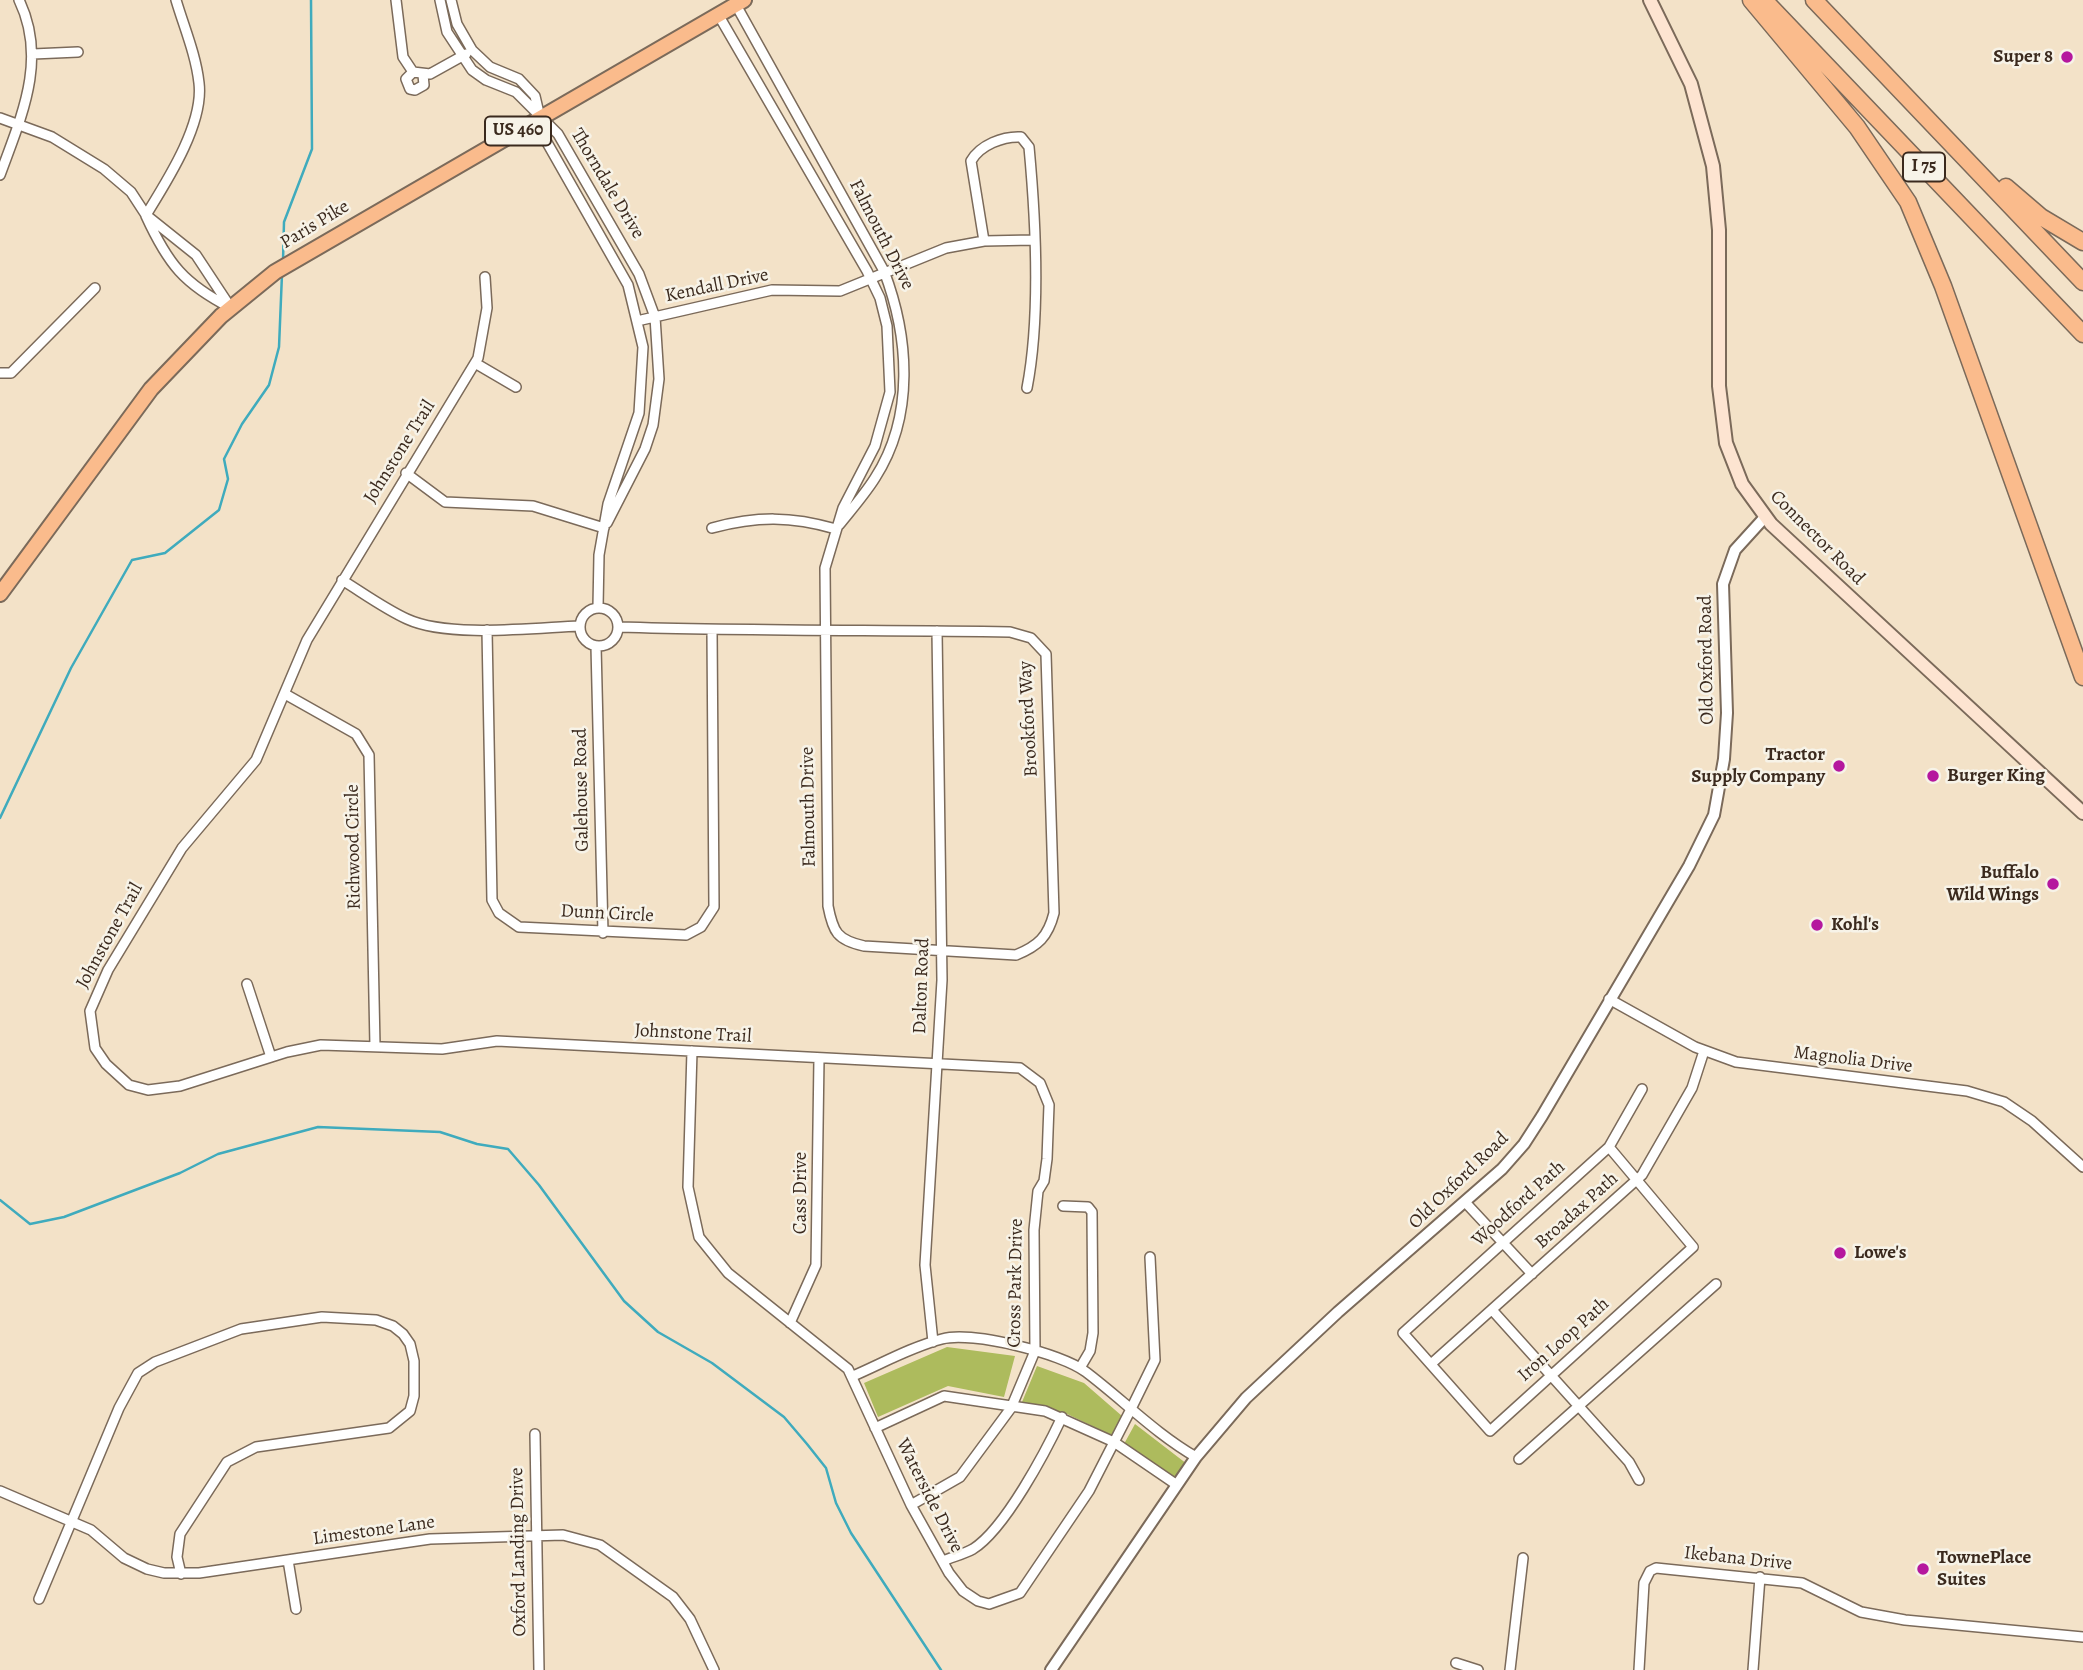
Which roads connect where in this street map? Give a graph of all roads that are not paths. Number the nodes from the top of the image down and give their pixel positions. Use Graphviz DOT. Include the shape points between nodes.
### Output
graph roads {
  1 [pos="19,0"];
  2 [pos="176,0"];
  3 [pos="396,0"];
  4 [pos="440,0"];
  5 [pos="451,0"];
  6 [pos="1650,0"];
  7 [pos="1751,0"];
  8 [pos="1764,0"];
  9 [pos="1815,0"];
  10 [pos="740,3"];
  11 [pos="719,16"];
  12 [pos="472,50"];
  13 [pos="78,52"];
  14 [pos="33,54"];
  15 [pos="461,57"];
  16 [pos="0,118"];
  17 [pos="542,118"];
  18 [pos="18,123"];
  19 [pos="0,175"];
  20 [pos="146,215"];
  21 [pos="1033,240"];
  22 [pos="984,241"];
  23 [pos="2083,243"];
  24 [pos="884,271"];
  25 [pos="485,277"];
  26 [pos="871,279"];
  27 [pos="2083,282"];
  28 [pos="94,288"];
  29 [pos="231,307"];
  30 [pos="656,317"];
  31 [pos="637,321"];
  32 [pos="2083,334"];
  33 [pos="475,363"];
  34 [pos="0,373"];
  35 [pos="516,387"];
  36 [pos="1027,388"];
  37 [pos="637,420"];
  38 [pos="653,425"];
  39 [pos="406,473"];
  40 [pos="1765,517"];
  41 [pos="604,528"];
  42 [pos="712,528"];
  43 [pos="836,529"];
  44 [pos="342,580"];
  45 [pos="0,594"];
  46 [pos="598,607"];
  47 [pos="579,626"];
  48 [pos="618,627"];
  49 [pos="824,629"];
  50 [pos="487,630"];
  51 [pos="712,630"];
  52 [pos="937,631"];
  53 [pos="596,646"];
  54 [pos="2083,677"];
  55 [pos="285,694"];
  56 [pos="2083,813"];
  57 [pos="603,933"];
  58 [pos="942,951"];
  59 [pos="247,984"];
  60 [pos="1609,999"];
  61 [pos="375,1046"];
  62 [pos="692,1051"];
  63 [pos="1704,1051"];
  64 [pos="271,1056"];
  65 [pos="819,1058"];
  66 [pos="937,1064"];
  67 [pos="1642,1089"];
  68 [pos="1609,1147"];
  69 [pos="2083,1167"];
  70 [pos="1637,1180"];
  71 [pos="1465,1202"];
  72 [pos="1063,1206"];
  73 [pos="1503,1243"];
  74 [pos="1150,1257"];
  75 [pos="1532,1274"];
  76 [pos="1716,1284"];
  77 [pos="1493,1311"];
  78 [pos="790,1323"];
  79 [pos="1403,1333"];
  80 [pos="933,1342"];
  81 [pos="1035,1351"];
  82 [pos="1431,1364"];
  83 [pos="1080,1368"];
  84 [pos="1550,1375"];
  85 [pos="853,1376"];
  86 [pos="1012,1405"];
  87 [pos="1578,1406"];
  88 [pos="1131,1409"];
  89 [pos="1062,1417"];
  90 [pos="875,1428"];
  91 [pos="535,1434"];
  92 [pos="1114,1442"];
  93 [pos="1196,1457"];
  94 [pos="1519,1459"];
  95 [pos="1639,1480"];
  96 [pos="1177,1485"];
  97 [pos="0,1491"];
  98 [pos="911,1505"];
  99 [pos="73,1520"];
  100 [pos="537,1535"];
  101 [pos="1523,1558"];
  102 [pos="288,1560"];
  103 [pos="943,1561"];
  104 [pos="181,1574"];
  105 [pos="1760,1577"];
  106 [pos="39,1599"];
  107 [pos="296,1609"];
  108 [pos="2083,1637"];
  109 [pos="1456,1663"];
  110 [pos="539,1670"];
  111 [pos="714,1670"];
  112 [pos="1051,1670"];
  113 [pos="1478,1670"];
  114 [pos="1510,1670"];
  115 [pos="1639,1670"];
  116 [pos="1753,1670"];
  1 -- 14 [label="street" via="28,19"];
  2 -- 20 [label="street" via="196,65 200,97 190,133"];
  3 -- 15 [label="street" via="403,57 418,74 442,69"];
  4 -- 15 [label="street" via="447,32"];
  5 -- 12 [label="street" via="457,24"];
  6 -- 40 [label="main road, Connector Road" via="1682,63 1706,136 1718,206 1719,386 1724,428 1742,484"];
  7 -- 54 [label="highway" via="1863,135 1908,202 1943,286"];
  8 -- 32 [label="highway, I 75"];
  9 -- 23 [label="highway" via="2019,199"];
  9 -- 27 [label="highway, I 75"];
  10 -- 11 [label="main road, Paris Pike / US 460"];
  10 -- 24 [label="street, Falmouth Drive"];
  11 -- 17 [label="main road, Paris Pike / US 460"];
  11 -- 26 [label="street, Falmouth Drive"];
  12 -- 15 [label="street"];
  12 -- 17 [label="street" via="484,63 525,85 535,96"];
  13 -- 14 [label="street"];
  14 -- 18 [label="street"];
  15 -- 17 [label="street" via="486,80 516,92"];
  16 -- 18 [label="street"];
  17 -- 29 [label="main road, Paris Pike / US 460" via="292,261"];
  17 -- 30 [label="street, Thorndale Drive" via="564,144 639,274"];
  17 -- 31 [label="street, Thorndale Drive" via="545,139 628,285"];
  18 -- 19 [label="street"];
  18 -- 20 [label="street" via="52,137 104,169 131,192"];
  20 -- 29 [label="street" via="196,255"];
  20 -- 29 [label="street" via="172,267 199,292"];
  21 -- 22 [label="street, Kendall Drive"];
  21 -- 22 [label="street" via="1029,147 1026,140 1015,137 982,149 971,161"];
  21 -- 36 [label="street" via="1035,347"];
  22 -- 24 [label="street, Kendall Drive" via="946,248"];
  24 -- 26 [label="street, Kendall Drive"];
  24 -- 43 [label="street, Falmouth Drive" via="898,306 903,337 899,417 876,477"];
  25 -- 33 [label="street, Johnstone Trail" via="487,308"];
  26 -- 30 [label="street, Kendall Drive" via="841,291 772,290"];
  26 -- 43 [label="street, Falmouth Drive" via="887,326 890,392 869,462 851,489"];
  28 -- 34 [label="street" via="11,373"];
  29 -- 45 [label="main road, Paris Pike / US 460" via="151,390"];
  30 -- 31 [label="street, Kendall Drive"];
  30 -- 38 [label="street, Thorndale Drive" via="659,379"];
  31 -- 37 [label="street, Thorndale Drive" via="645,367"];
  33 -- 35 [label="street"];
  33 -- 39 [label="street, Johnstone Trail"];
  37 -- 38 [label="street"];
  37 -- 41 [label="street, Thorndale Drive" via="614,483"];
  38 -- 41 [label="street, Thorndale Drive"];
  39 -- 41 [label="street" via="445,502 533,506"];
  39 -- 44 [label="street, Johnstone Trail"];
  40 -- 56 [label="main road, Connector Road"];
  40 -- 60 [label="street, Old Oxford Road" via="1735,550 1723,584 1728,697 1714,815 1689,866"];
  41 -- 46 [label="street, Thorndale Drive"];
  42 -- 43 [label="street" via="749,518"];
  43 -- 49 [label="street, Falmouth Drive" via="825,568"];
  44 -- 50 [label="street" via="408,620"];
  44 -- 55 [label="street, Johnstone Trail" via="307,640"];
  46 -- 47 [label="street" via="582,617"];
  46 -- 48 [label="street" via="615,615"];
  47 -- 50 [label="street"];
  47 -- 53 [label="street" via="583,639"];
  48 -- 51 [label="street, Brookford Way"];
  48 -- 53 [label="street" via="607,645"];
  49 -- 51 [label="street, Brookford Way"];
  49 -- 52 [label="street, Brookford Way"];
  49 -- 58 [label="street, Falmouth Drive" via="832,927 845,942"];
  50 -- 57 [label="street, Dunn Circle" via="492,900 499,913 519,927"];
  51 -- 57 [label="street, Dunn Circle" via="714,907 701,927 686,935"];
  52 -- 58 [label="street, Dalton Road"];
  52 -- 58 [label="street, Brookford Way" via="1010,632 1031,638 1046,654 1055,913 1045,938 1016,955"];
  53 -- 57 [label="street, Galehouse Road"];
  55 -- 61 [label="street, Richwood Circle" via="356,734 369,755"];
  55 -- 64 [label="street, Johnstone Trail" via="256,760 182,848 108,970 90,1011 95,1048 106,1064 129,1085 148,1090 180,1086"];
  58 -- 66 [label="street, Dalton Road"];
  59 -- 64 [label="street"];
  60 -- 63 [label="street, Magnolia Drive"];
  60 -- 71 [label="street, Old Oxford Road" via="1524,1144"];
  61 -- 62 [label="street, Johnstone Trail" via="449,1049 497,1041"];
  61 -- 64 [label="street, Johnstone Trail" via="321,1045"];
  62 -- 65 [label="street, Johnstone Trail"];
  62 -- 78 [label="street, Waterside Drive" via="688,1187 699,1237 728,1273"];
  63 -- 69 [label="street, Magnolia Drive" via="1736,1062 1967,1091 2004,1102"];
  63 -- 70 [label="street, Broadax Path" via="1676,1118"];
  65 -- 66 [label="street, Johnstone Trail"];
  65 -- 78 [label="street, Cass Drive" via="816,1265"];
  66 -- 80 [label="street, Dalton Road" via="925,1265"];
  66 -- 81 [label="street, Cross Park Drive" via="1020,1068 1040,1083 1049,1105 1047,1159 1034,1219"];
  67 -- 68 [label="street, Woodford Path"];
  68 -- 70 [label="street"];
  68 -- 73 [label="street, Woodford Path"];
  70 -- 75 [label="street, Broadax Path"];
  70 -- 84 [label="street, Iron Loop Path" via="1693,1247"];
  71 -- 73 [label="street"];
  71 -- 93 [label="street, Old Oxford Road" via="1258,1385"];
  72 -- 83 [label="street" via="1079,1205 1092,1212 1093,1333"];
  73 -- 75 [label="street"];
  73 -- 79 [label="street, Woodford Path"];
  74 -- 88 [label="street, Waterside Drive" via="1155,1360"];
  75 -- 77 [label="street, Broadax Path"];
  76 -- 87 [label="street"];
  77 -- 82 [label="street, Broadax Path"];
  77 -- 84 [label="street"];
  78 -- 85 [label="street, Waterside Drive"];
  79 -- 82 [label="street, Iron Loop Path"];
  80 -- 81 [label="street" via="975,1337"];
  80 -- 85 [label="street"];
  81 -- 83 [label="street"];
  81 -- 86 [label="street, Cross Park Drive"];
  82 -- 84 [label="street, Iron Loop Path" via="1490,1431"];
  83 -- 88 [label="street"];
  84 -- 87 [label="street"];
  85 -- 90 [label="street, Waterside Drive"];
  86 -- 89 [label="street"];
  86 -- 90 [label="street" via="944,1396"];
  86 -- 98 [label="street, Cross Park Drive" via="960,1477"];
  87 -- 94 [label="street"];
  87 -- 95 [label="street" via="1629,1462"];
  88 -- 92 [label="street, Waterside Drive"];
  88 -- 93 [label="street"];
  89 -- 92 [label="street"];
  89 -- 103 [label="street" via="1041,1461 987,1535 974,1548"];
  90 -- 98 [label="street, Waterside Drive"];
  91 -- 100 [label="street, Oxford Landing Drive"];
  92 -- 96 [label="street"];
  92 -- 103 [label="street, Waterside Drive" via="1090,1491 1020,1593 989,1604 978,1601 963,1591"];
  93 -- 96 [label="street, Old Oxford Road"];
  96 -- 112 [label="street, Old Oxford Road"];
  97 -- 99 [label="street, Limestone Lane"];
  98 -- 103 [label="street, Waterside Drive"];
  99 -- 104 [label="street, Limestone Lane" via="124,1558 147,1569"];
  99 -- 104 [label="street" via="129,1387 138,1373 155,1362 241,1329 321,1317 376,1320 403,1334 414,1361 410,1411 389,1428 256,1447 227,1462 180,1534 177,1557"];
  99 -- 106 [label="street"];
  100 -- 102 [label="street, Limestone Lane" via="430,1539"];
  100 -- 110 [label="street, Oxford Landing Drive"];
  100 -- 111 [label="street, Limestone Lane" via="563,1535 600,1545 644,1574 673,1597 690,1619"];
  101 -- 114 [label="street"];
  102 -- 104 [label="street, Limestone Lane"];
  102 -- 107 [label="street"];
  105 -- 108 [label="street, Ikebana Drive" via="1802,1583 1850,1607 1882,1616"];
  105 -- 115 [label="street, Ikebana Drive" via="1663,1568 1650,1571 1644,1583"];
  105 -- 116 [label="street"];
  109 -- 113 [label="street"];
}
